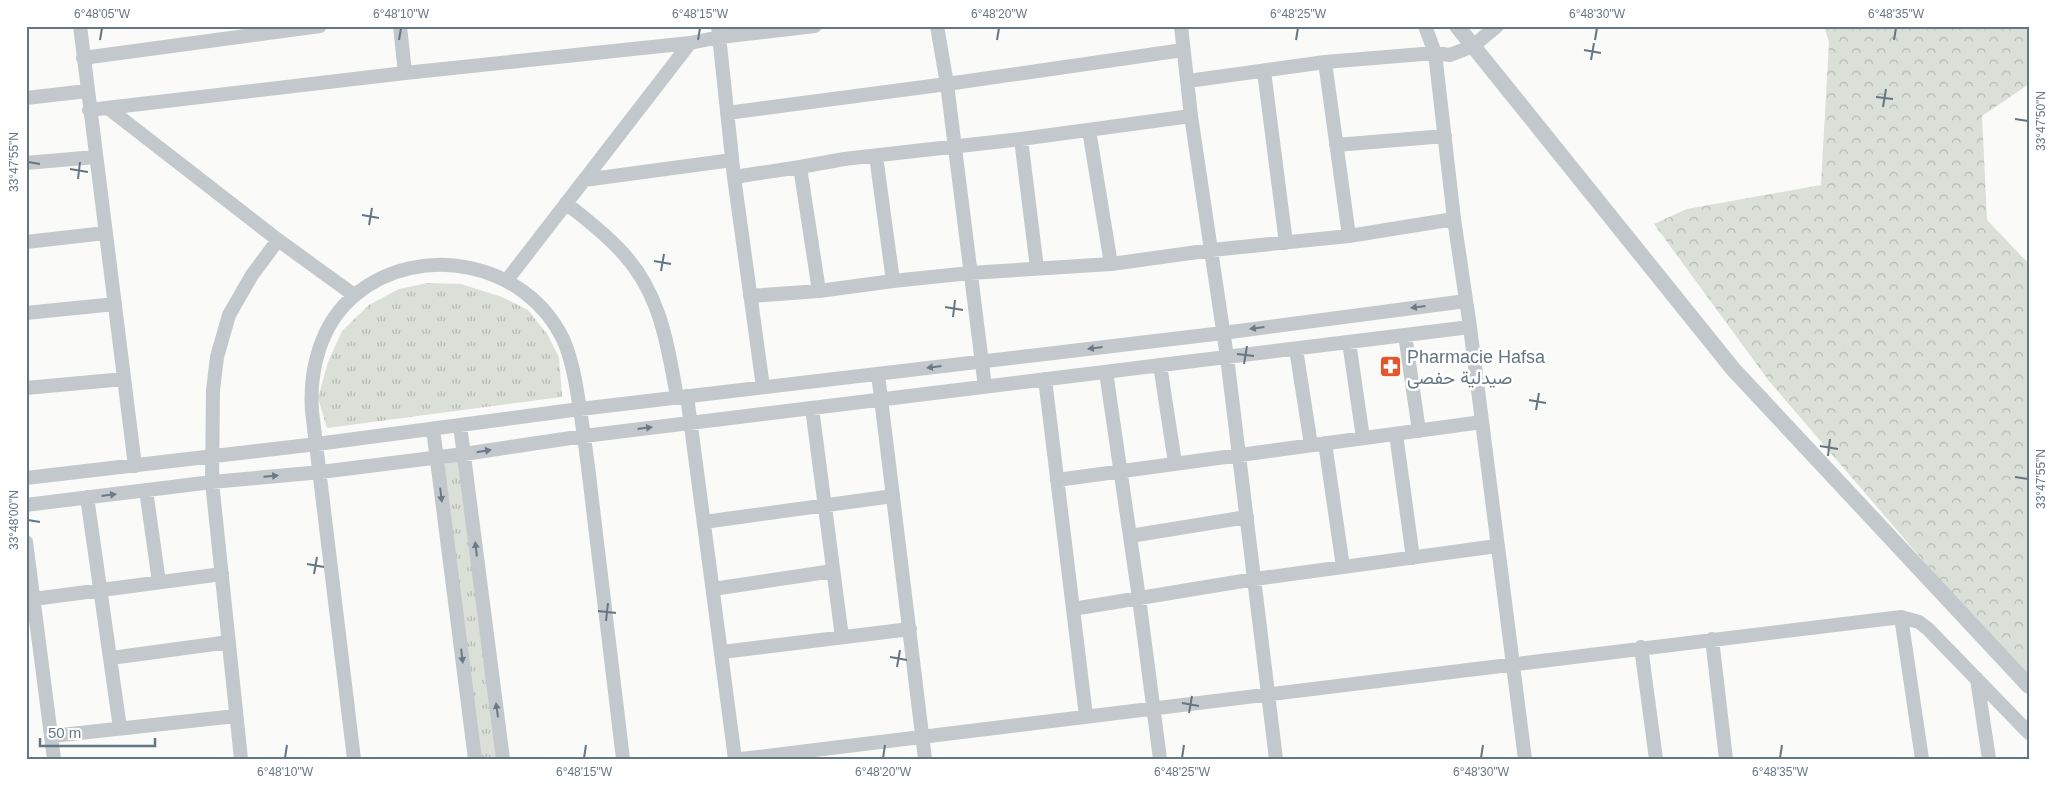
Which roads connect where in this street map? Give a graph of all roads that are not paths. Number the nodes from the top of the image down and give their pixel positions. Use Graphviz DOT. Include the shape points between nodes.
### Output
graph roads {
  1 [pos="80,26"];
  2 [pos="320,26"];
  3 [pos="400,26"];
  4 [pos="815,26"];
  5 [pos="937,26"];
  6 [pos="1181,26"];
  7 [pos="1424,26"];
  8 [pos="1457,26"];
  9 [pos="1497,26"];
  10 [pos="790,28"];
  11 [pos="719,32"];
  12 [pos="690,43"];
  13 [pos="1473,46"];
  14 [pos="1183,50"];
  15 [pos="1435,53"];
  16 [pos="83,58"];
  17 [pos="1325,62"];
  18 [pos="1264,71"];
  19 [pos="405,73"];
  20 [pos="1188,81"];
  21 [pos="947,84"];
  22 [pos="87,91"];
  23 [pos="26,98"];
  24 [pos="108,108"];
  25 [pos="89,110"];
  26 [pos="727,112"];
  27 [pos="1191,116"];
  28 [pos="1089,130"];
  29 [pos="1445,136"];
  30 [pos="1021,139"];
  31 [pos="1336,144"];
  32 [pos="955,147"];
  33 [pos="95,156"];
  34 [pos="876,156"];
  35 [pos="732,160"];
  36 [pos="26,163"];
  37 [pos="800,167"];
  38 [pos="734,177"];
  39 [pos="584,180"];
  40 [pos="566,203"];
  41 [pos="1454,218"];
  42 [pos="105,233"];
  43 [pos="1349,236"];
  44 [pos="278,240"];
  45 [pos="26,242"];
  46 [pos="1286,242"];
  47 [pos="1212,250"];
  48 [pos="1110,264"];
  49 [pos="1037,268"];
  50 [pos="970,273"];
  51 [pos="507,280"];
  52 [pos="894,281"];
  53 [pos="819,291"];
  54 [pos="354,295"];
  55 [pos="750,296"];
  56 [pos="1466,301"];
  57 [pos="115,304"];
  58 [pos="26,313"];
  59 [pos="1470,327"];
  60 [pos="1223,333"];
  61 [pos="1405,335"];
  62 [pos="1349,342"];
  63 [pos="1296,349"];
  64 [pos="1227,357"];
  65 [pos="982,361"];
  66 [pos="1160,365"];
  67 [pos="1106,372"];
  68 [pos="878,374"];
  69 [pos="124,379"];
  70 [pos="1045,380"];
  71 [pos="763,387"];
  72 [pos="985,387"];
  73 [pos="26,388"];
  74 [pos="682,397"];
  75 [pos="881,400"];
  76 [pos="812,408"];
  77 [pos="580,409"];
  78 [pos="1482,422"];
  79 [pos="690,423"];
  80 [pos="460,425"];
  81 [pos="433,429"];
  82 [pos="1419,431"];
  83 [pos="1396,434"];
  84 [pos="584,436"];
  85 [pos="1363,438"];
  86 [pos="317,444"];
  87 [pos="1318,444"];
  88 [pos="464,454"];
  89 [pos="1239,455"];
  90 [pos="213,456"];
  91 [pos="436,457"];
  92 [pos="1175,464"];
  93 [pos="135,466"];
  94 [pos="1120,471"];
  95 [pos="321,472"];
  96 [pos="26,478"];
  97 [pos="1057,480"];
  98 [pos="212,482"];
  99 [pos="146,490"];
  100 [pos="893,496"];
  101 [pos="87,498"];
  102 [pos="26,505"];
  103 [pos="824,506"];
  104 [pos="1247,517"];
  105 [pos="704,522"];
  106 [pos="1130,536"];
  107 [pos="26,542"];
  108 [pos="1497,546"];
  109 [pos="1413,558"];
  110 [pos="1343,567"];
  111 [pos="832,571"];
  112 [pos="222,574"];
  113 [pos="1255,579"];
  114 [pos="159,582"];
  115 [pos="713,589"];
  116 [pos="102,590"];
  117 [pos="34,598"];
  118 [pos="1139,598"];
  119 [pos="1072,609"];
  120 [pos="1901,616"];
  121 [pos="910,629"];
  122 [pos="842,637"];
  123 [pos="1712,638"];
  124 [pos="229,642"];
  125 [pos="1641,647"];
  126 [pos="722,652"];
  127 [pos="111,658"];
  128 [pos="1512,663"];
  129 [pos="1977,679"];
  130 [pos="2029,686"];
  131 [pos="1267,693"];
  132 [pos="1154,707"];
  133 [pos="236,716"];
  134 [pos="1086,716"];
  135 [pos="120,728"];
  136 [pos="2029,733"];
  137 [pos="52,736"];
  138 [pos="922,736"];
  139 [pos="54,759"];
  140 [pos="241,759"];
  141 [pos="354,759"];
  142 [pos="475,759"];
  143 [pos="503,759"];
  144 [pos="623,759"];
  145 [pos="735,759"];
  146 [pos="741,759"];
  147 [pos="925,759"];
  148 [pos="1160,759"];
  149 [pos="1276,759"];
  150 [pos="1525,759"];
  151 [pos="1656,759"];
  152 [pos="1726,759"];
  153 [pos="1922,759"];
  154 [pos="1989,759"];
  1 -- 16 [label="street"];
  2 -- 16 [label="street"];
  3 -- 19 [label="street"];
  4 -- 10 [label="street"];
  5 -- 21 [label="street"];
  6 -- 14 [label="street"];
  7 -- 15 [label="street"];
  8 -- 13 [label="street"];
  9 -- 13 [label="street"];
  10 -- 11 [label="street"];
  11 -- 12 [label="street"];
  11 -- 26 [label="street"];
  12 -- 19 [label="street"];
  12 -- 39 [label="street"];
  13 -- 15 [label="street" via="1450,55"];
  13 -- 130 [label="street" via="1733,369"];
  14 -- 20 [label="street"];
  14 -- 21 [label="street"];
  15 -- 17 [label="street"];
  15 -- 29 [label="street"];
  16 -- 22 [label="street"];
  17 -- 18 [label="street"];
  17 -- 31 [label="street"];
  18 -- 20 [label="street"];
  18 -- 46 [label="street"];
  19 -- 24 [label="street"];
  20 -- 27 [label="street"];
  21 -- 26 [label="street"];
  21 -- 32 [label="street"];
  22 -- 23 [label="street"];
  22 -- 25 [label="street"];
  24 -- 25 [label="street"];
  24 -- 44 [label="street"];
  25 -- 33 [label="street"];
  26 -- 35 [label="street"];
  27 -- 28 [label="street"];
  27 -- 47 [label="street"];
  28 -- 30 [label="street"];
  28 -- 48 [label="street"];
  29 -- 31 [label="street"];
  29 -- 41 [label="street"];
  30 -- 32 [label="street"];
  30 -- 49 [label="street"];
  31 -- 43 [label="street"];
  32 -- 34 [label="street"];
  32 -- 50 [label="street"];
  33 -- 36 [label="street"];
  33 -- 42 [label="street"];
  34 -- 37 [label="street"];
  34 -- 52 [label="street"];
  35 -- 38 [label="street"];
  35 -- 39 [label="street"];
  37 -- 38 [label="street"];
  37 -- 53 [label="street"];
  38 -- 55 [label="street"];
  39 -- 40 [label="street"];
  40 -- 51 [label="street"];
  40 -- 74 [label="street" via="619,248 644,282 662,322"];
  41 -- 43 [label="street"];
  41 -- 56 [label="street"];
  42 -- 45 [label="street"];
  42 -- 57 [label="street"];
  43 -- 46 [label="street"];
  44 -- 54 [label="street"];
  44 -- 90 [label="street" via="238,298 223,333 213,390"];
  46 -- 47 [label="street"];
  47 -- 48 [label="street"];
  47 -- 60 [label="street"];
  48 -- 49 [label="street"];
  49 -- 50 [label="street"];
  50 -- 52 [label="street"];
  50 -- 65 [label="street"];
  51 -- 54 [label="street" via="470,267 431,265 392,274"];
  51 -- 77 [label="street" via="540,306 563,339 576,377"];
  52 -- 53 [label="street"];
  53 -- 55 [label="street"];
  54 -- 86 [label="street" via="331,325 315,360 311,396"];
  55 -- 71 [label="street"];
  56 -- 59 [label="street"];
  56 -- 60 [label="street, one-way"];
  57 -- 58 [label="street"];
  57 -- 69 [label="street"];
  59 -- 61 [label="street"];
  59 -- 78 [label="street"];
  60 -- 64 [label="street"];
  60 -- 65 [label="street, one-way"];
  61 -- 62 [label="street"];
  61 -- 82 [label="street"];
  62 -- 63 [label="street"];
  62 -- 85 [label="street"];
  63 -- 64 [label="street"];
  63 -- 87 [label="street"];
  64 -- 66 [label="street"];
  64 -- 89 [label="street"];
  65 -- 68 [label="street, one-way"];
  65 -- 72 [label="street"];
  66 -- 67 [label="street"];
  66 -- 92 [label="street"];
  67 -- 70 [label="street"];
  67 -- 94 [label="street"];
  68 -- 71 [label="street"];
  68 -- 75 [label="street"];
  69 -- 73 [label="street"];
  69 -- 93 [label="street"];
  70 -- 72 [label="street"];
  70 -- 97 [label="street"];
  71 -- 74 [label="street"];
  72 -- 75 [label="street"];
  74 -- 77 [label="street"];
  74 -- 79 [label="street"];
  75 -- 76 [label="street"];
  75 -- 100 [label="street"];
  76 -- 79 [label="street"];
  76 -- 103 [label="street"];
  77 -- 80 [label="street"];
  77 -- 84 [label="street"];
  78 -- 82 [label="street"];
  78 -- 108 [label="street"];
  84 -- 79 [label="street, one-way"];
  79 -- 105 [label="street"];
  80 -- 81 [label="street"];
  80 -- 88 [label="street"];
  81 -- 86 [label="street"];
  81 -- 91 [label="street"];
  82 -- 83 [label="street"];
  83 -- 85 [label="street"];
  83 -- 109 [label="street"];
  88 -- 84 [label="street, one-way"];
  84 -- 144 [label="street"];
  85 -- 87 [label="street"];
  86 -- 90 [label="street"];
  86 -- 95 [label="street"];
  87 -- 89 [label="street"];
  87 -- 110 [label="street"];
  88 -- 91 [label="street"];
  143 -- 88 [label="street, one-way"];
  89 -- 92 [label="street"];
  89 -- 104 [label="street"];
  90 -- 93 [label="street"];
  90 -- 98 [label="street"];
  91 -- 95 [label="street"];
  91 -- 142 [label="street, one-way"];
  92 -- 94 [label="street"];
  93 -- 96 [label="street"];
  94 -- 97 [label="street"];
  94 -- 106 [label="street"];
  98 -- 95 [label="street, one-way"];
  95 -- 141 [label="street"];
  97 -- 119 [label="street"];
  98 -- 99 [label="street"];
  98 -- 112 [label="street"];
  101 -- 99 [label="street, one-way"];
  99 -- 114 [label="street"];
  100 -- 103 [label="street"];
  100 -- 121 [label="street"];
  101 -- 102 [label="street"];
  101 -- 116 [label="street"];
  103 -- 105 [label="street"];
  103 -- 111 [label="street"];
  104 -- 106 [label="street"];
  104 -- 113 [label="street"];
  105 -- 115 [label="street"];
  106 -- 118 [label="street"];
  107 -- 117 [label="street"];
  108 -- 109 [label="street"];
  108 -- 128 [label="street"];
  109 -- 110 [label="street"];
  110 -- 113 [label="street"];
  111 -- 115 [label="street"];
  111 -- 122 [label="street"];
  112 -- 114 [label="street"];
  112 -- 124 [label="street"];
  113 -- 118 [label="street"];
  113 -- 131 [label="street"];
  114 -- 116 [label="street"];
  115 -- 126 [label="street"];
  116 -- 117 [label="street"];
  116 -- 127 [label="street"];
  117 -- 137 [label="street"];
  118 -- 119 [label="street"];
  118 -- 132 [label="street"];
  119 -- 134 [label="street"];
  120 -- 123 [label="street"];
  120 -- 129 [label="street" via="1928,629"];
  120 -- 153 [label="street"];
  121 -- 122 [label="street"];
  121 -- 138 [label="street"];
  122 -- 126 [label="street"];
  123 -- 125 [label="street"];
  123 -- 152 [label="street"];
  124 -- 127 [label="street"];
  124 -- 133 [label="street"];
  125 -- 128 [label="street"];
  125 -- 151 [label="street"];
  126 -- 145 [label="street"];
  127 -- 135 [label="street"];
  128 -- 131 [label="street"];
  128 -- 150 [label="street"];
  129 -- 136 [label="street"];
  129 -- 154 [label="street"];
  131 -- 132 [label="street"];
  131 -- 149 [label="street"];
  132 -- 134 [label="street"];
  132 -- 148 [label="street"];
  133 -- 135 [label="street"];
  133 -- 140 [label="street"];
  134 -- 138 [label="street"];
  135 -- 137 [label="street"];
  137 -- 139 [label="street"];
  138 -- 146 [label="street"];
  138 -- 147 [label="street"];
}
